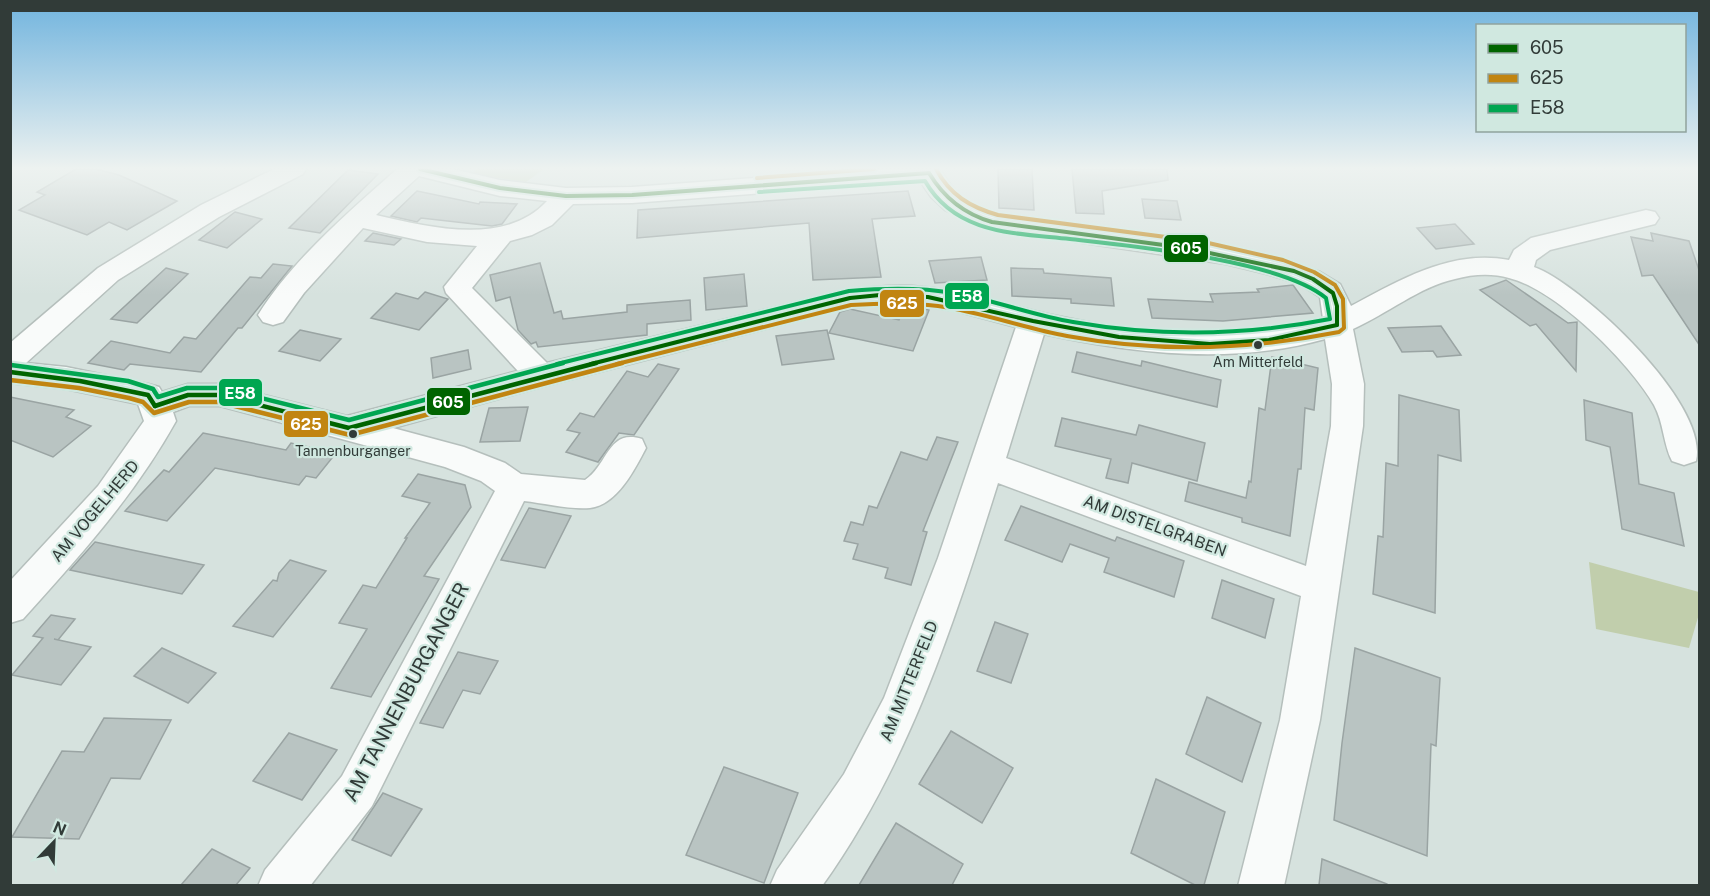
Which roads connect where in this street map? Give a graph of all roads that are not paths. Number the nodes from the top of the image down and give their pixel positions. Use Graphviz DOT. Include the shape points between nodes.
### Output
graph roads {
  1 [pos="210,211"];
  2 [pos="366,211"];
  3 [pos="552,211"];
  4 [pos="963,211"];
  5 [pos="1646,218"];
  6 [pos="357,219"];
  7 [pos="499,237"];
  8 [pos="1519,269"];
  9 [pos="273,315"];
  10 [pos="1033,321"];
  11 [pos="1337,325"];
  12 [pos="10,360"];
  13 [pos="10,372"];
  14 [pos="541,376"];
  15 [pos="155,406"];
  16 [pos="349,428"];
  17 [pos="630,448"];
  18 [pos="1684,452"];
  19 [pos="988,465"];
  20 [pos="514,487"];
  21 [pos="1321,587"];
  22 [pos="10,607"];
  23 [pos="281,885"];
  24 [pos="794,885"];
  25 [pos="1261,885"];
  1 -- 12 [label="street" via="108,274"];
  2 -- 6 [label="street"];
  3 -- 7 [label="street" via="545,219"];
  4 -- 11 [label="street" via="992,222 1289,269 1330,290 1338,306"];
  5 -- 8 [label="street" via="1541,244 1524,256"];
  6 -- 7 [label="street" via="463,238"];
  6 -- 9 [label="street" via="294,286"];
  7 -- 14 [label="street" via="459,287 460,293"];
  8 -- 11 [label="street" via="1499,266 1448,272"];
  8 -- 18 [label="street" via="1547,282 1583,308 1620,342 1656,383 1680,425"];
  10 -- 11 [label="street" via="1119,337 1210,344 1269,339"];
  10 -- 14 [label="street" via="928,297 850,298"];
  10 -- 19 [label="street, AM MITTERFELD"];
  11 -- 21 [label="street" via="1348,384 1347,426"];
  13 -- 15 [label="street" via="126,389 148,395"];
  14 -- 16 [label="street"];
  15 -- 16 [label="street" via="188,395 220,396"];
  15 -- 22 [label="street, AM VOGELHERD" via="160,421 141,456 97,514"];
  16 -- 20 [label="street" via="452,456 493,472"];
  17 -- 20 [label="street" via="604,485 590,494"];
  19 -- 21 [label="street, AM DISTELGRABEN"];
  19 -- 24 [label="street, AM MITTERFELD" via="931,631 891,728 866,777"];
  20 -- 23 [label="street, AM TANNENBURGANGER" via="357,791"];
  21 -- 25 [label="street" via="1300,720"];
}
